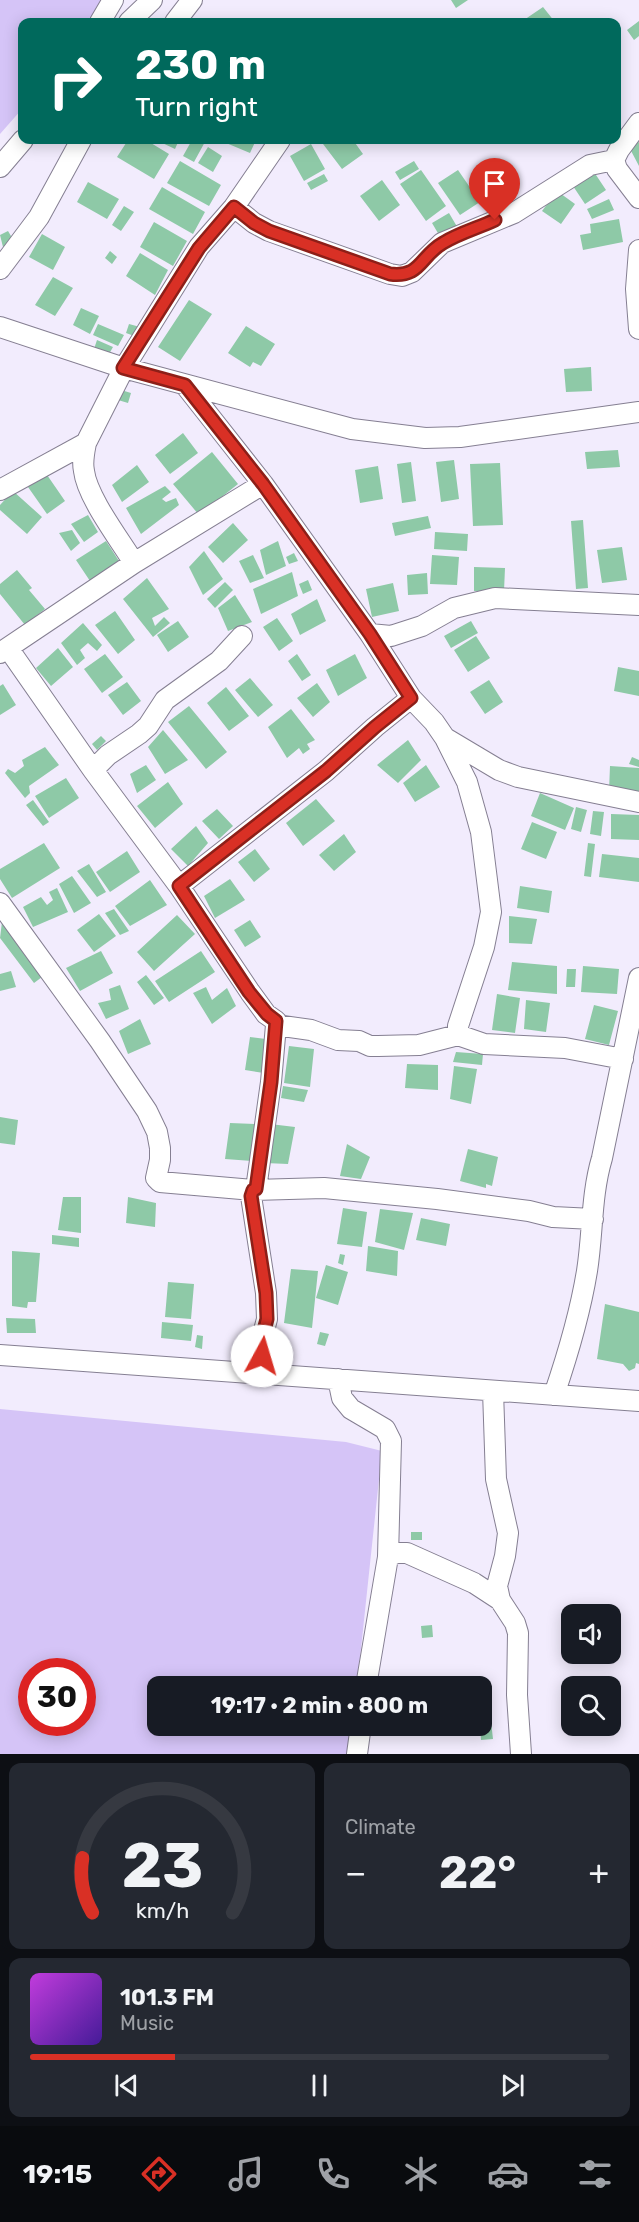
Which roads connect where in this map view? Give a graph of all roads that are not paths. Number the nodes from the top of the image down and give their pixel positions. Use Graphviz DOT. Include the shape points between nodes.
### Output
graph roads {
  1 [pos="112,0"];
  2 [pos="152,0"];
  3 [pos="192,0"];
  4 [pos="102,18"];
  5 [pos="133,18"];
  6 [pos="178,18"];
  7 [pos="639,123"];
  8 [pos="19,144"];
  9 [pos="79,144"];
  10 [pos="277,144"];
  11 [pos="614,160"];
  12 [pos="0,166"];
  13 [pos="639,198"];
  14 [pos="234,207"];
  15 [pos="639,250"];
  16 [pos="0,269"];
  17 [pos="0,327"];
  18 [pos="639,329"];
  19 [pos="123,368"];
  20 [pos="185,385"];
  21 [pos="639,412"];
  22 [pos="86,443"];
  23 [pos="263,484"];
  24 [pos="0,490"];
  25 [pos="134,563"];
  26 [pos="639,605"];
  27 [pos="370,634"];
  28 [pos="242,636"];
  29 [pos="4,650"];
  30 [pos="411,698"];
  31 [pos="445,738"];
  32 [pos="93,770"];
  33 [pos="639,802"];
  34 [pos="179,886"];
  35 [pos="0,903"];
  36 [pos="639,978"];
  37 [pos="276,1025"];
  38 [pos="458,1035"];
  39 [pos="623,1059"];
  40 [pos="254,1190"];
  41 [pos="593,1219"];
  42 [pos="0,1355"];
  43 [pos="267,1374"];
  44 [pos="338,1379"];
  45 [pos="493,1390"];
  46 [pos="554,1395"];
  47 [pos="639,1401"];
  48 [pos="388,1557"];
  49 [pos="500,1600"];
  50 [pos="368,1676"];
  51 [pos="359,1736"];
  52 [pos="357,1754"];
  53 [pos="521,1754"];
  1 -- 4 [label="street"];
  2 -- 5 [label="street"];
  3 -- 6 [label="street"];
  7 -- 11 [label="street"];
  8 -- 12 [label="street"];
  9 -- 16 [label="street" via="39,217"];
  10 -- 14 [label="street"];
  11 -- 13 [label="street"];
  11 -- 14 [label="street" via="582,169 514,213 442,243 412,272 402,276 269,231"];
  14 -- 19 [label="street" via="199,248"];
  15 -- 18 [label="street"];
  17 -- 19 [label="street"];
  19 -- 20 [label="street"];
  19 -- 22 [label="street"];
  20 -- 21 [label="street" via="352,429 425,438 460,437"];
  20 -- 23 [label="street"];
  22 -- 24 [label="street"];
  22 -- 25 [label="street" via="84,473 89,490"];
  23 -- 25 [label="street"];
  23 -- 27 [label="street"];
  25 -- 29 [label="street"];
  26 -- 27 [label="street" via="495,598 454,608 422,626 391,636"];
  27 -- 30 [label="street"];
  28 -- 32 [label="street" via="219,661 165,700 148,726"];
  29 -- 32 [label="street"];
  30 -- 31 [label="street"];
  30 -- 34 [label="street" via="326,771"];
  31 -- 33 [label="street" via="518,777"];
  31 -- 38 [label="street" via="467,782 478,819 490,912 484,947"];
  32 -- 34 [label="street"];
  34 -- 37 [label="street" via="249,992"];
  35 -- 40 [label="street" via="147,1111 160,1148 156,1178 160,1182"];
  36 -- 39 [label="street"];
  37 -- 38 [label="street" via="311,1030 338,1041 378,1046 419,1045"];
  37 -- 40 [label="street"];
  38 -- 39 [label="street" via="484,1044 564,1048"];
  39 -- 41 [label="street" via="595,1185"];
  40 -- 41 [label="street" via="324,1188"];
  40 -- 43 [label="street" via="251,1196 266,1293 267,1319 261,1342"];
  41 -- 46 [label="street" via="574,1337"];
  42 -- 43 [label="street"];
  43 -- 44 [label="street"];
  44 -- 45 [label="street"];
  44 -- 48 [label="street" via="342,1398 351,1409 385,1430 391,1441"];
  45 -- 46 [label="street"];
  45 -- 49 [label="street" via="496,1479 507,1533 497,1586"];
  46 -- 47 [label="street"];
  48 -- 49 [label="street" via="407,1553 474,1583"];
  48 -- 50 [label="street"];
  49 -- 53 [label="street" via="518,1633"];
  51 -- 52 [label="street"];
}
